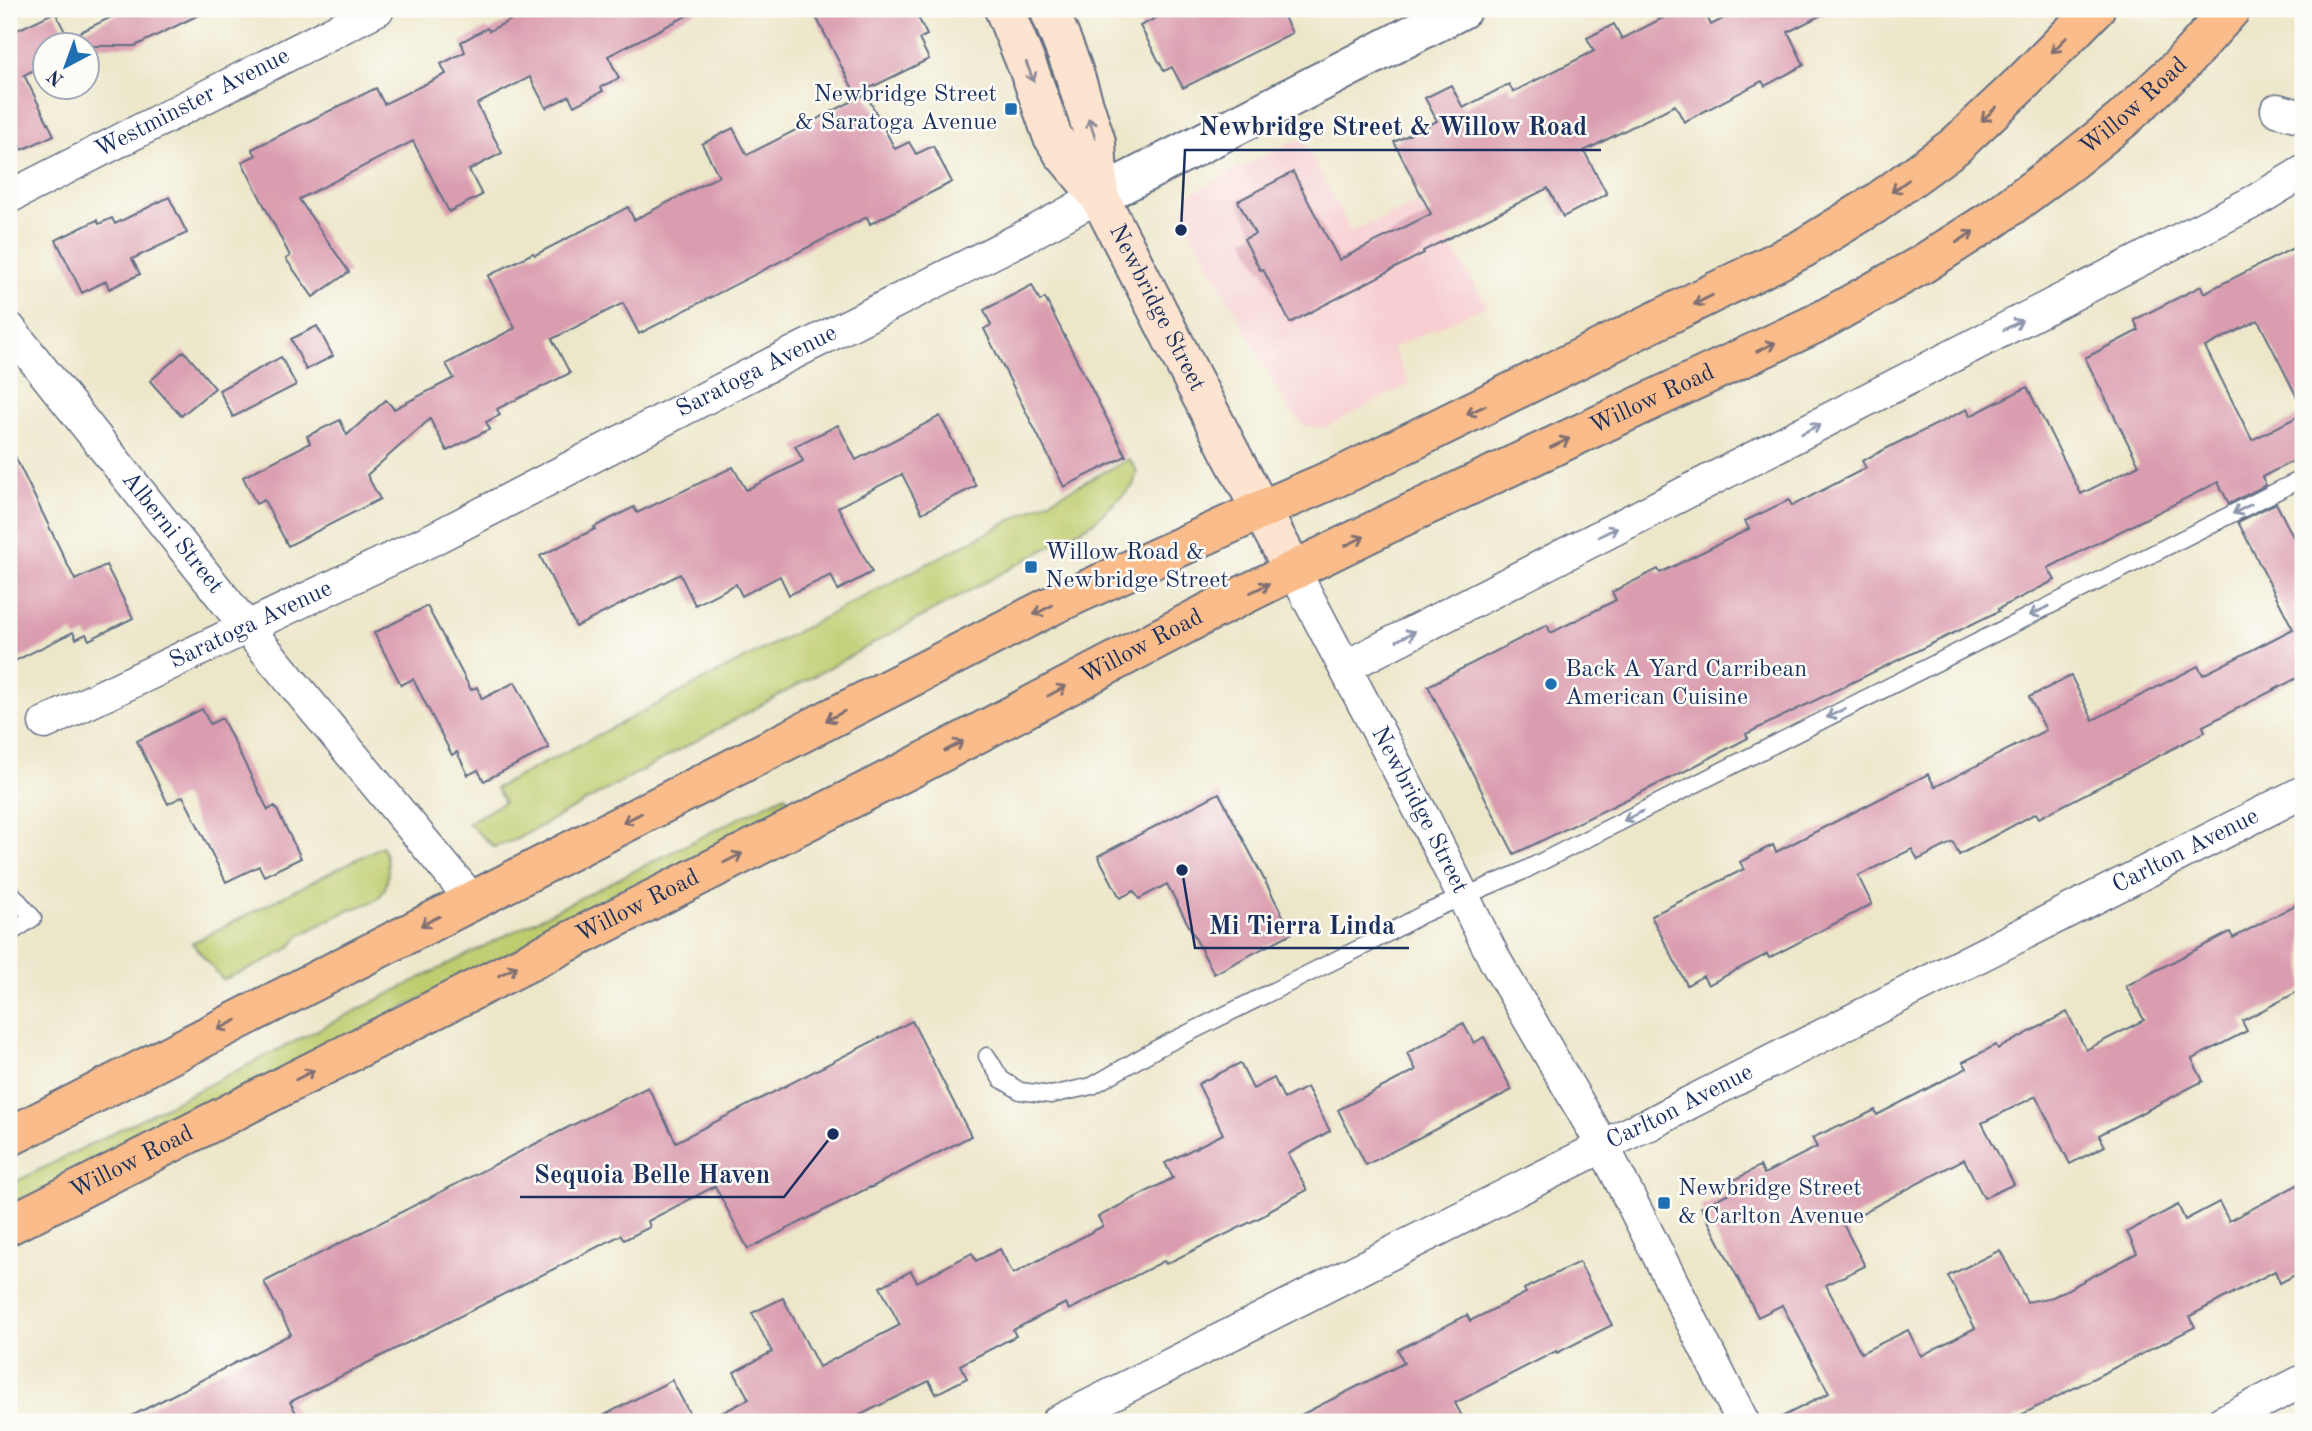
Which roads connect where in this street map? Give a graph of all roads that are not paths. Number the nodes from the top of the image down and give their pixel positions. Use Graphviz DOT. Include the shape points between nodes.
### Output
graph roads {
  1 [pos="379,9"];
  2 [pos="1004,9"];
  3 [pos="1049,9"];
  4 [pos="1462,9"];
  5 [pos="2095,9"];
  6 [pos="2231,9"];
  7 [pos="2303,172"];
  8 [pos="1099,196"];
  9 [pos="9,197"];
  10 [pos="9,328"];
  11 [pos="2303,478"];
  12 [pos="1261,510"];
  13 [pos="1294,571"];
  14 [pos="248,629"];
  15 [pos="1345,667"];
  16 [pos="45,723"];
  17 [pos="2303,792"];
  18 [pos="9,890"];
  19 [pos="1463,898"];
  20 [pos="472,900"];
  21 [pos="9,934"];
  22 [pos="987,1056"];
  23 [pos="9,1137"];
  24 [pos="1603,1146"];
  25 [pos="9,1225"];
  26 [pos="2303,1381"];
  27 [pos="1057,1422"];
  28 [pos="1742,1422"];
  29 [pos="2222,1422"];
  1 -- 9 [label="street, Westminster Avenue"];
  2 -- 8 [label="main road, Newbridge Street, one-way" via="1052,135"];
  8 -- 3 [label="main road, Newbridge Street, one-way" via="1096,142"];
  4 -- 8 [label="street, Saratoga Avenue"];
  5 -- 12 [label="main road, one-way" via="1955,146 1802,249 1347,473"];
  13 -- 6 [label="main road, Willow Road, one-way" via="1817,323 1921,265 1996,217 2102,136 2180,66"];
  15 -- 7 [label="street, one-way" via="2257,200"];
  8 -- 12 [label="main road, Newbridge Street"];
  8 -- 14 [label="street, Saratoga Avenue" via="431,540"];
  10 -- 14 [label="street, Alberni Street"];
  11 -- 19 [label="lane, one-way"];
  12 -- 13 [label="main road, Newbridge Street"];
  12 -- 20 [label="main road, one-way" via="1051,606"];
  13 -- 15 [label="street, Newbridge Street"];
  25 -- 13 [label="main road, Willow Road, one-way"];
  14 -- 16 [label="street, Saratoga Avenue"];
  14 -- 20 [label="street, Alberni Street"];
  15 -- 19 [label="street, Newbridge Street"];
  17 -- 24 [label="street, Carlton Avenue"];
  18 -- 21 [label="lane" via="33,918"];
  19 -- 22 [label="lane" via="1156,1049 1092,1086 1051,1095 1020,1091 1001,1079"];
  19 -- 24 [label="street, Newbridge Street"];
  20 -- 23 [label="main road, one-way"];
  24 -- 27 [label="street, Carlton Avenue"];
  24 -- 28 [label="street, Newbridge Street"];
  26 -- 29 [label="street"];
}
